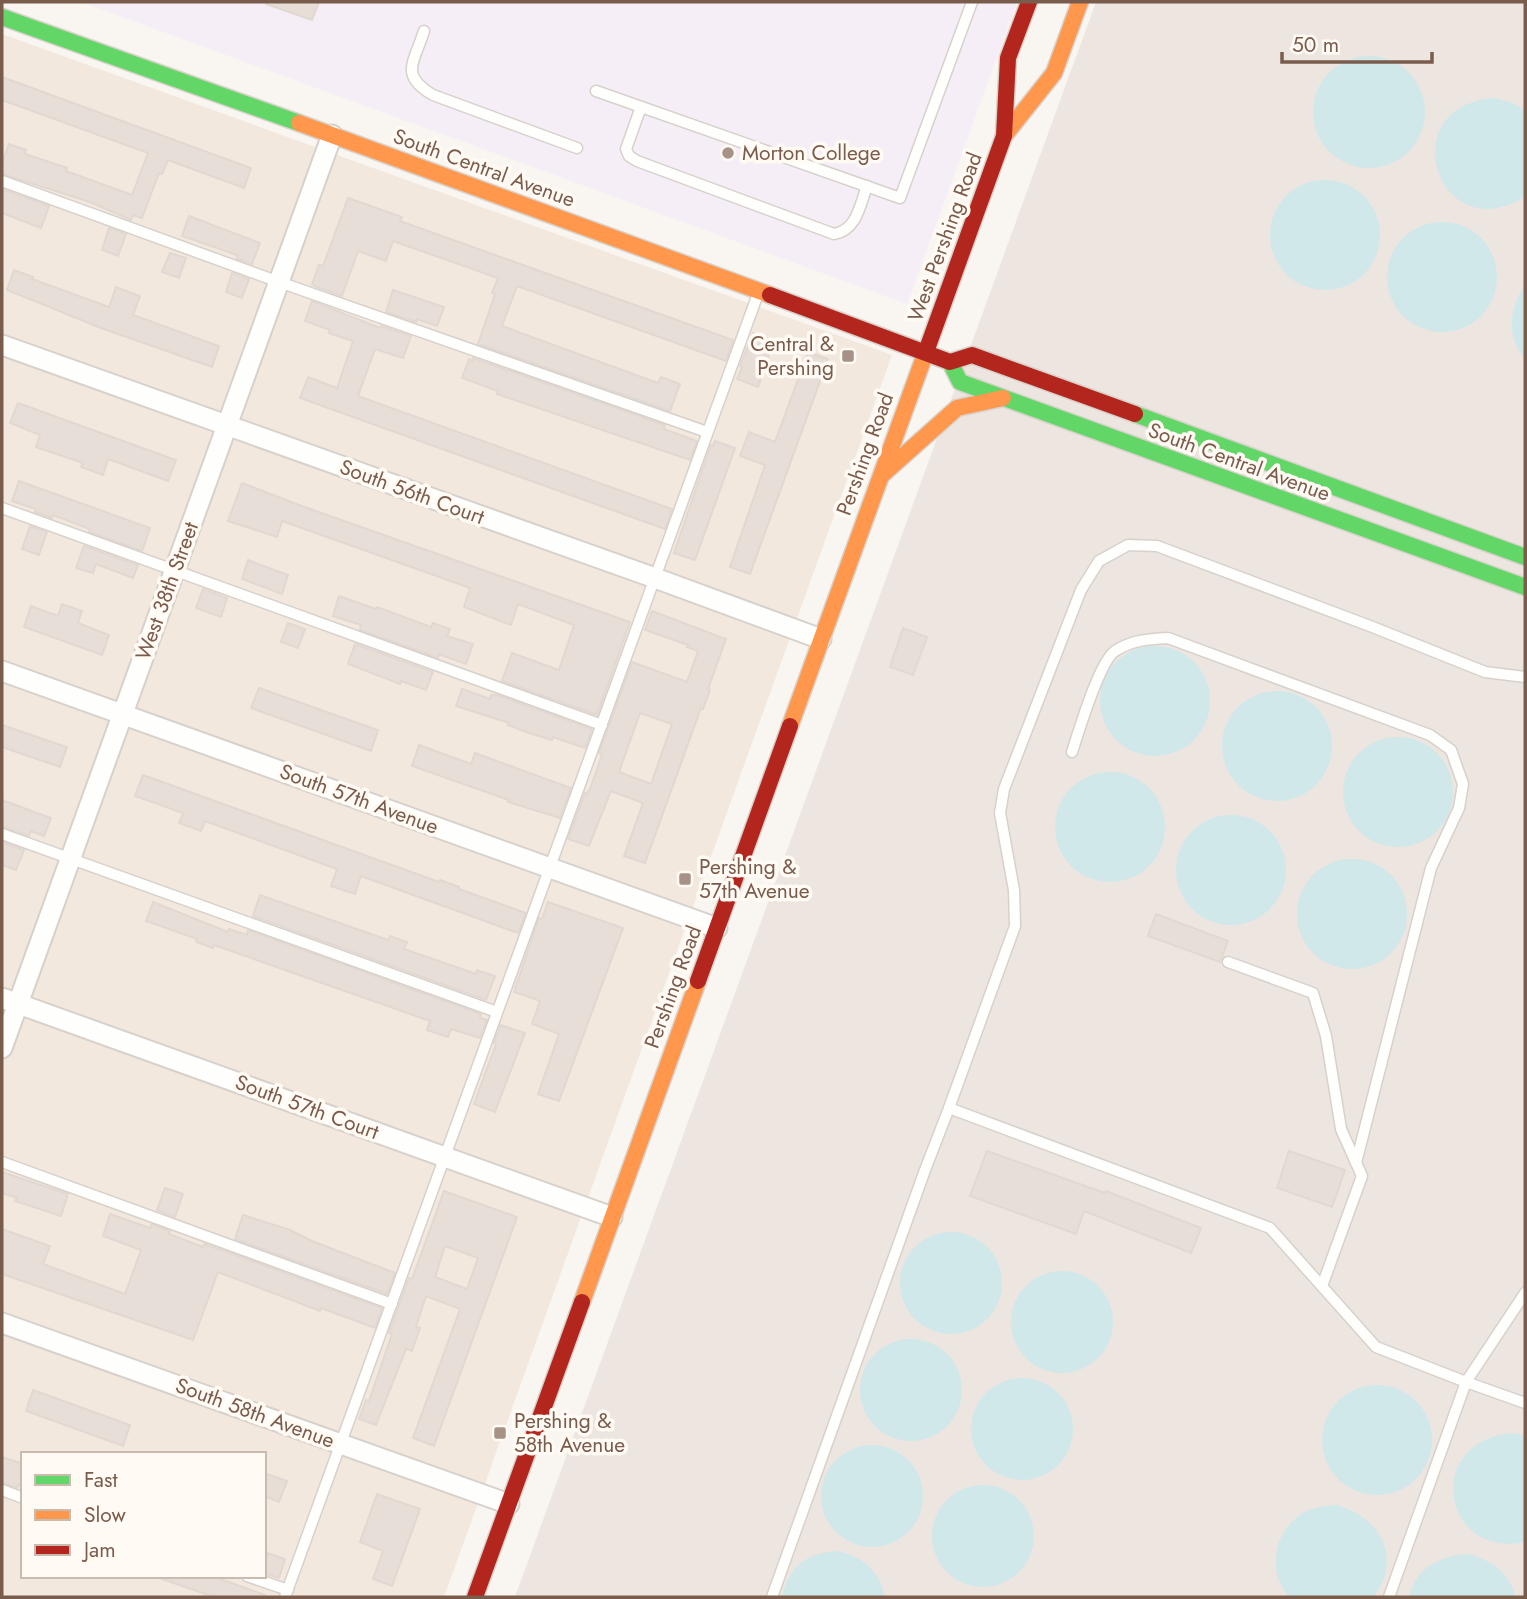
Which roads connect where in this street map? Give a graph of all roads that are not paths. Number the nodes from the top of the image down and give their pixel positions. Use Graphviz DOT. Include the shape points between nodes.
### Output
graph roads {
  1 [pos="972,2"];
  2 [pos="1028,2"];
  3 [pos="1080,2"];
  4 [pos="2,17"];
  5 [pos="424,31"];
  6 [pos="596,91"];
  7 [pos="641,107"];
  8 [pos="332,135"];
  9 [pos="1004,136"];
  10 [pos="577,148"];
  11 [pos="2,181"];
  12 [pos="867,186"];
  13 [pos="279,282"];
  14 [pos="759,291"];
  15 [pos="2,345"];
  16 [pos="925,353"];
  17 [pos="950,362"];
  18 [pos="1003,398"];
  19 [pos="227,426"];
  20 [pos="708,432"];
  21 [pos="879,478"];
  22 [pos="2,508"];
  23 [pos="1525,557"];
  24 [pos="174,570"];
  25 [pos="655,578"];
  26 [pos="1525,587"];
  27 [pos="821,639"];
  28 [pos="2,671"];
  29 [pos="1525,677"];
  30 [pos="122,715"];
  31 [pos="602,724"];
  32 [pos="1072,752"];
  33 [pos="2,834"];
  34 [pos="70,859"];
  35 [pos="550,867"];
  36 [pos="717,928"];
  37 [pos="1228,962"];
  38 [pos="10,1001"];
  39 [pos="497,1012"];
  40 [pos="2,1048"];
  41 [pos="949,1108"];
  42 [pos="445,1157"];
  43 [pos="2,1162"];
  44 [pos="1356,1163"];
  45 [pos="612,1217"];
  46 [pos="1322,1286"];
  47 [pos="1525,1293"];
  48 [pos="392,1304"];
  49 [pos="2,1323"];
  50 [pos="1466,1381"];
  51 [pos="1525,1403"];
  52 [pos="341,1444"];
  53 [pos="2,1490"];
  54 [pos="21,1497"];
  55 [pos="509,1504"];
  56 [pos="251,1578"];
  57 [pos="287,1594"];
  58 [pos="475,1597"];
  59 [pos="772,1597"];
  60 [pos="1389,1597"];
  1 -- 12 [label="lane" via="900,198"];
  2 -- 9 [label="main road, West Pershing Road" via="1008,58"];
  3 -- 9 [label="main road, West Pershing Road" via="1054,73"];
  4 -- 8 [label="main road, South Central Avenue"];
  5 -- 10 [label="lane" via="412,69 418,86"];
  6 -- 7 [label="lane"];
  7 -- 12 [label="lane"];
  7 -- 12 [label="lane" via="626,149 629,156 834,234 854,222"];
  8 -- 13 [label="street, West 38th Street"];
  8 -- 14 [label="main road, South Central Avenue"];
  9 -- 16 [label="main road, West Pershing Road"];
  11 -- 13 [label="lane"];
  13 -- 19 [label="street, West 38th Street"];
  13 -- 20 [label="lane"];
  14 -- 16 [label="main road, South Central Avenue"];
  14 -- 20 [label="lane"];
  15 -- 19 [label="street, South 56th Court"];
  16 -- 17 [label="main road, South Central Avenue"];
  16 -- 21 [label="main road, Pershing Road"];
  17 -- 18 [label="main road, South Central Avenue" via="960,382"];
  17 -- 23 [label="main road, South Central Avenue" via="972,355"];
  18 -- 21 [label="main road" via="957,408"];
  18 -- 26 [label="main road, South Central Avenue"];
  19 -- 24 [label="street, West 38th Street"];
  19 -- 25 [label="street, South 56th Court"];
  20 -- 25 [label="lane"];
  21 -- 27 [label="main road, Pershing Road"];
  22 -- 24 [label="lane"];
  24 -- 30 [label="street, West 38th Street"];
  24 -- 31 [label="lane"];
  25 -- 27 [label="street, South 56th Court"];
  25 -- 31 [label="lane"];
  27 -- 36 [label="main road, Pershing Road"];
  28 -- 30 [label="street, South 57th Avenue"];
  29 -- 41 [label="lane" via="1485,672 1157,546 1128,545 1099,561 1081,590 1004,789 1000,813 1014,890 1014,926"];
  30 -- 34 [label="street, West 38th Street"];
  30 -- 35 [label="street, South 57th Avenue"];
  31 -- 35 [label="lane"];
  32 -- 44 [label="lane" via="1102,669 1113,652 1142,639 1168,638 1430,735 1451,750 1462,784 1459,808 1431,868"];
  33 -- 34 [label="lane"];
  34 -- 38 [label="street, West 38th Street"];
  34 -- 39 [label="lane"];
  35 -- 36 [label="street, South 57th Avenue"];
  35 -- 39 [label="lane"];
  36 -- 45 [label="main road, Pershing Road"];
  37 -- 44 [label="lane" via="1313,993 1326,1036 1341,1129"];
  38 -- 40 [label="street, West 38th Street"];
  38 -- 42 [label="street, South 57th Court"];
  39 -- 42 [label="lane"];
  41 -- 46 [label="lane" via="1270,1228"];
  41 -- 59 [label="lane"];
  42 -- 45 [label="street, South 57th Court"];
  42 -- 48 [label="lane"];
  43 -- 48 [label="lane"];
  44 -- 46 [label="lane" via="1362,1176"];
  45 -- 55 [label="main road, Pershing Road"];
  46 -- 50 [label="lane" via="1377,1347"];
  47 -- 50 [label="lane"];
  48 -- 52 [label="lane"];
  49 -- 52 [label="street, South 58th Avenue"];
  50 -- 51 [label="lane"];
  50 -- 60 [label="lane"];
  52 -- 55 [label="street, South 58th Avenue"];
  52 -- 57 [label="lane"];
  53 -- 54 [label="lane"];
  55 -- 58 [label="main road, Pershing Road"];
  56 -- 57 [label="lane"];
}
